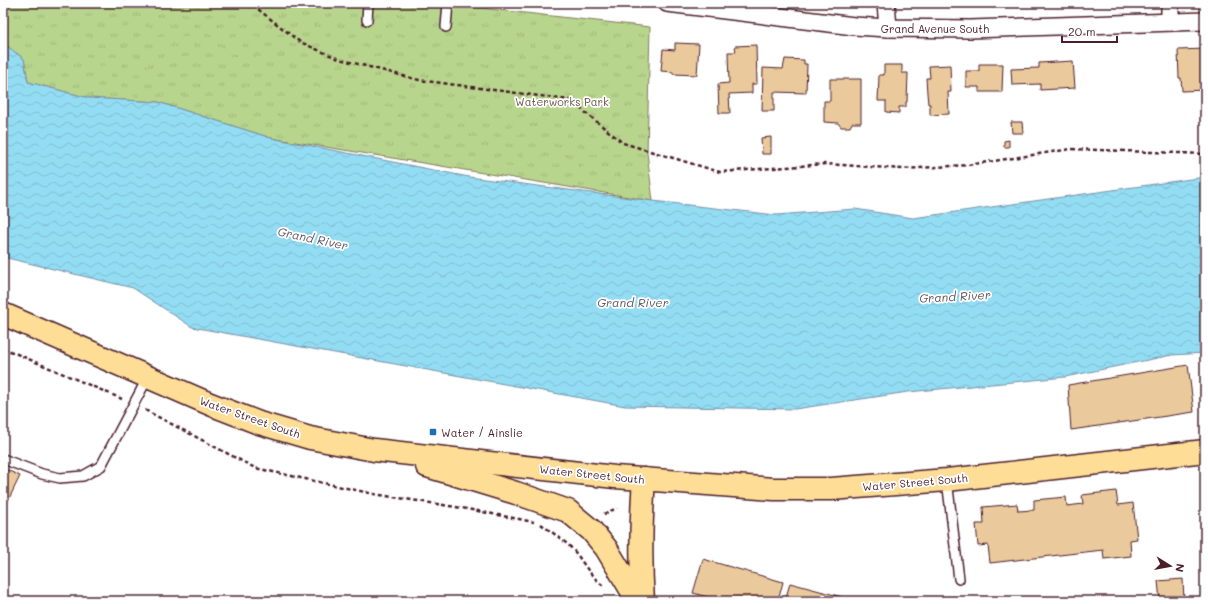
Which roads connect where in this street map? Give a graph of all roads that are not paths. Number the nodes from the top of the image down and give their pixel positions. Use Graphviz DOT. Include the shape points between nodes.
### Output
graph roads {
  1 [pos="368,3"];
  2 [pos="448,3"];
  3 [pos="667,3"];
  4 [pos="886,3"];
  5 [pos="1170,3"];
  6 [pos="367,20"];
  7 [pos="1205,21"];
  8 [pos="1170,22"];
  9 [pos="446,27"];
  10 [pos="888,28"];
  11 [pos="3,314"];
  12 [pos="148,377"];
  13 [pos="374,450"];
  14 [pos="1205,451"];
  15 [pos="3,460"];
  16 [pos="644,479"];
  17 [pos="947,480"];
  18 [pos="959,579"];
  19 [pos="638,601"];
  20 [pos="643,601"];
  1 -- 6 [label="lane"];
  2 -- 9 [label="lane"];
  3 -- 10 [label="street, Grand Avenue South"];
  4 -- 10 [label="street"];
  5 -- 8 [label="street"];
  7 -- 8 [label="street, Grand Avenue South"];
  8 -- 10 [label="street, Grand Avenue South" via="963,29"];
  11 -- 12 [label="main road, Water Street South"];
  12 -- 13 [label="main road, Water Street South" via="259,423 310,438"];
  12 -- 15 [label="lane" via="100,466 83,476 60,478"];
  13 -- 16 [label="main road, Water Street South"];
  13 -- 19 [label="main road" via="568,511 591,530 606,548"];
  14 -- 17 [label="main road, Water Street South"];
  16 -- 17 [label="main road, Water Street South" via="774,489 831,489"];
  16 -- 20 [label="main road" via="640,540"];
  17 -- 18 [label="lane"];
}
